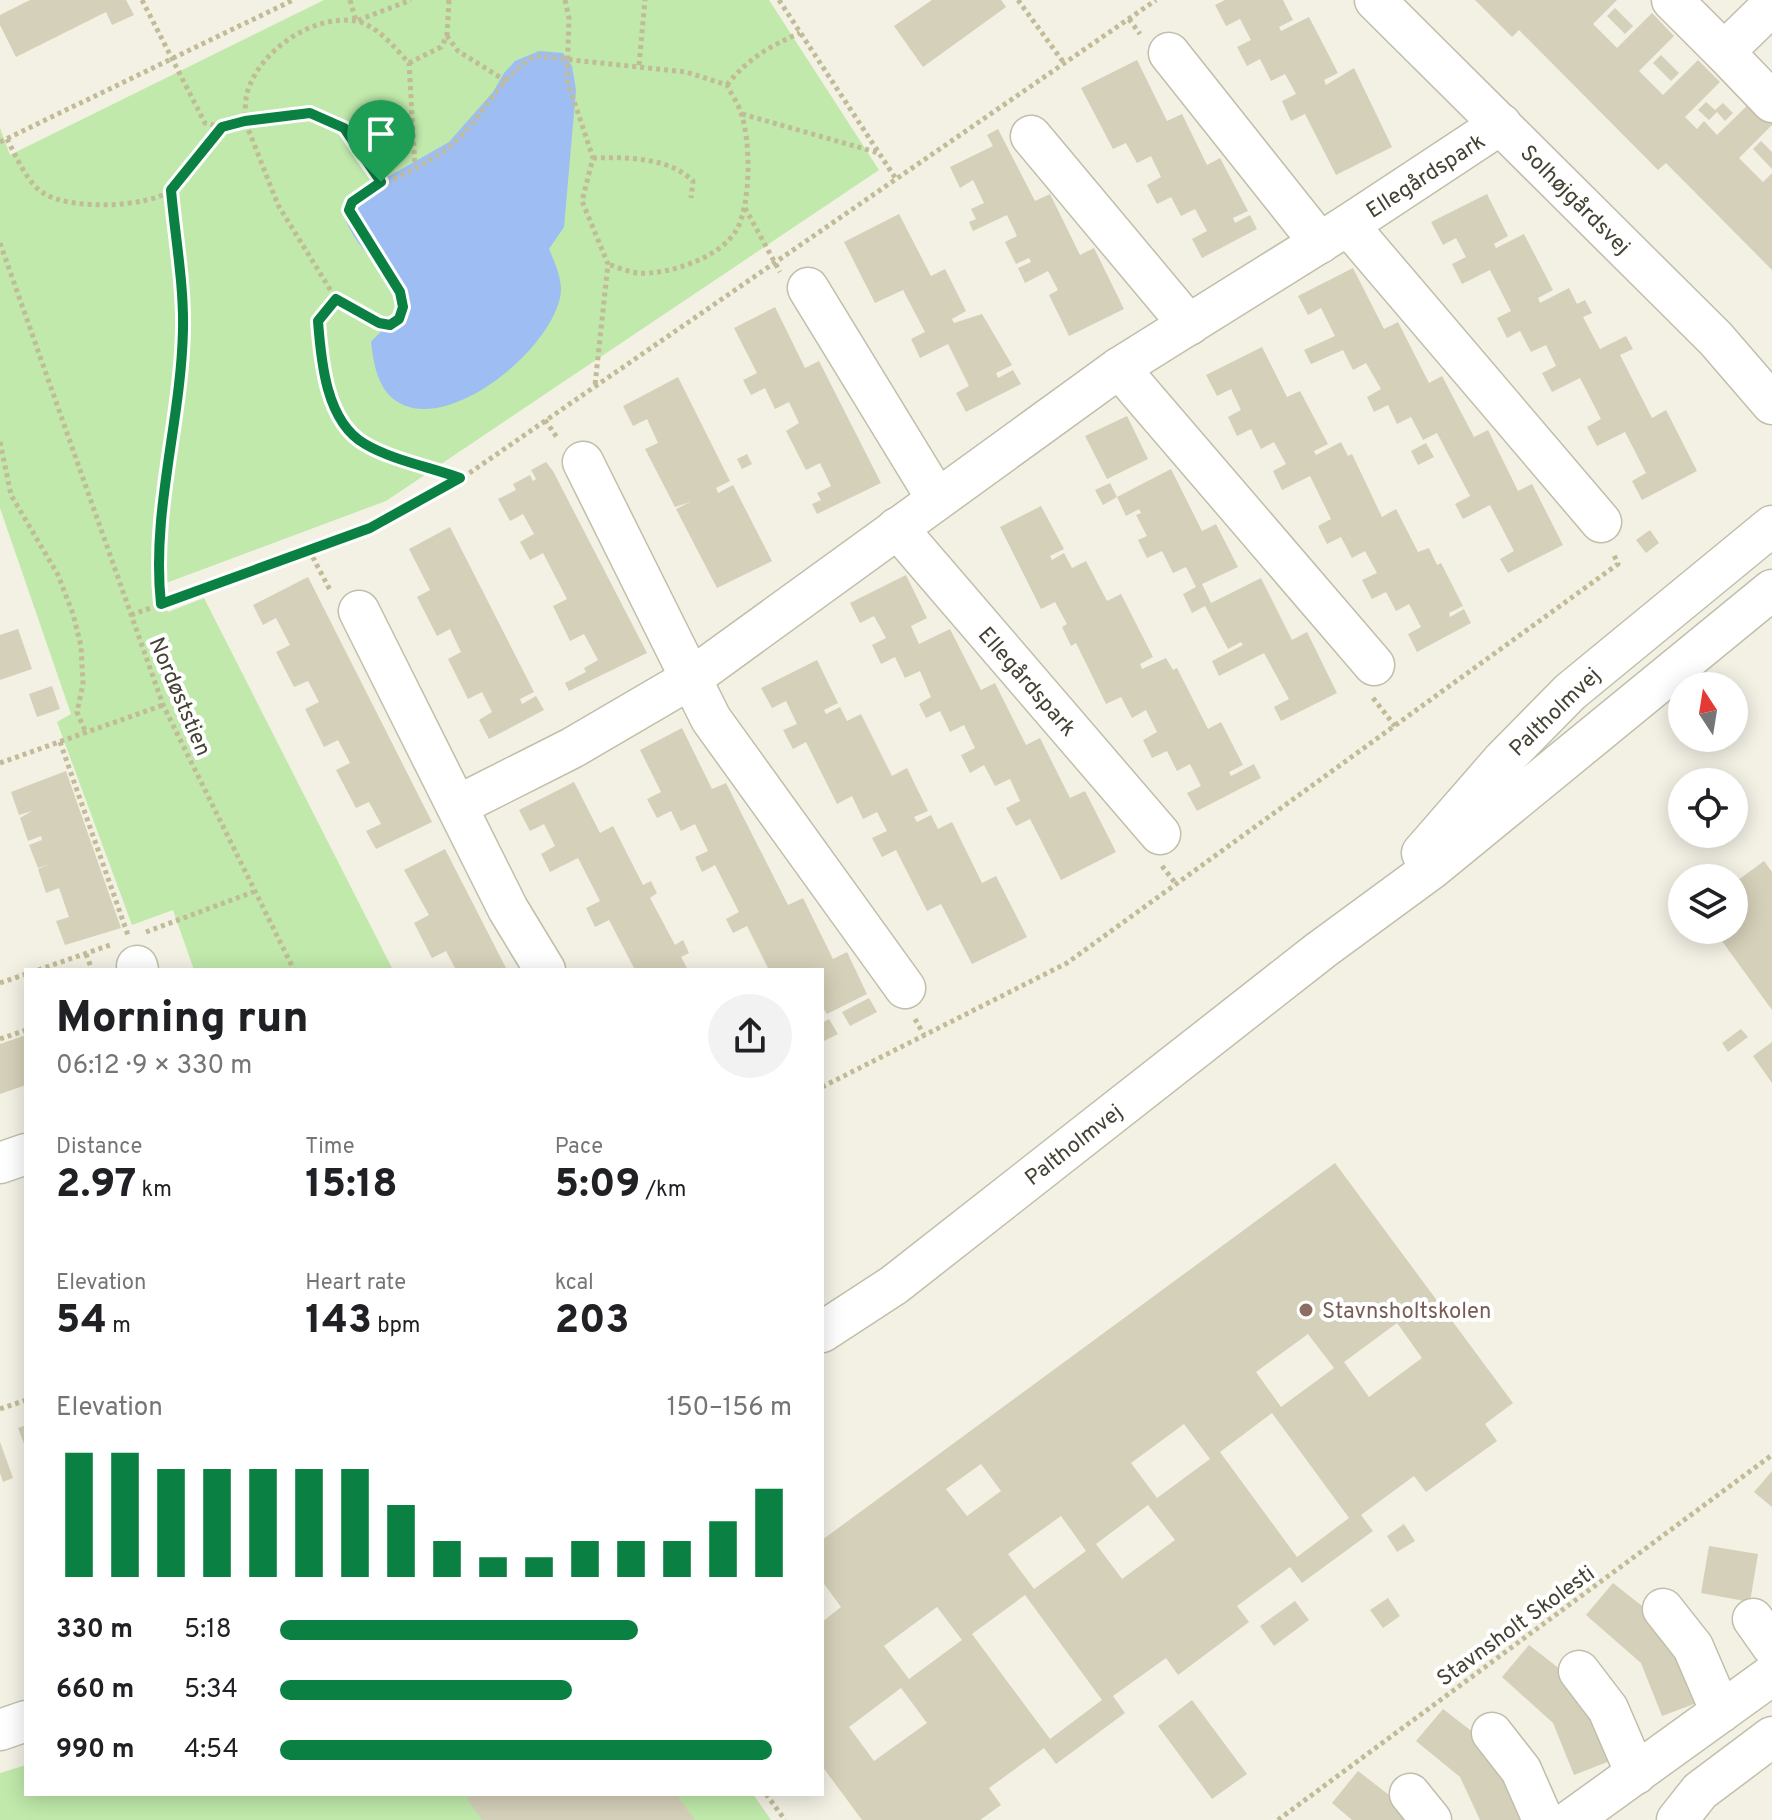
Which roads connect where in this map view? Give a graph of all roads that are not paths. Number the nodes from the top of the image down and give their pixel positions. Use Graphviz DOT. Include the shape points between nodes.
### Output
graph roads {
  1 [pos="1375,0"];
  2 [pos="1672,0"];
  3 [pos="1772,5"];
  4 [pos="1724,52"];
  5 [pos="1169,53"];
  6 [pos="1772,102"];
  7 [pos="1501,124"];
  8 [pos="1031,136"];
  9 [pos="1334,234"];
  10 [pos="808,288"];
  11 [pos="1189,325"];
  12 [pos="1119,368"];
  13 [pos="1772,404"];
  14 [pos="574,456"];
  15 [pos="937,499"];
  16 [pos="1601,522"];
  17 [pos="1772,526"];
  18 [pos="897,528"];
  19 [pos="1772,590"];
  20 [pos="359,611"];
  21 [pos="1374,665"];
  22 [pos="690,679"];
  23 [pos="457,806"];
  24 [pos="1160,834"];
  25 [pos="1321,950"];
  26 [pos="544,968"];
  27 [pos="905,988"];
  28 [pos="24,1155"];
  29 [pos="0,1163"];
  30 [pos="824,1331"];
  31 [pos="1663,1609"];
  32 [pos="1579,1671"];
  33 [pos="1772,1675"];
  34 [pos="1721,1712"];
  35 [pos="24,1722"];
  36 [pos="0,1730"];
  37 [pos="1492,1733"];
  38 [pos="1772,1737"];
  39 [pos="1772,1766"];
  40 [pos="1636,1774"];
  41 [pos="1543,1820"];
  42 [pos="1571,1820"];
  43 [pos="1677,1820"];
  44 [pos="1710,1820"];
  1 -- 7 [label="street, Solhøjgårdsvej"];
  2 -- 4 [label="street"];
  3 -- 4 [label="street"];
  4 -- 6 [label="street"];
  5 -- 9 [label="street, Ellegårdspark"];
  7 -- 9 [label="street, Ellegårdspark"];
  7 -- 13 [label="street, Solhøjgårdsvej" via="1716,339"];
  8 -- 11 [label="street"];
  9 -- 11 [label="street, Ellegårdspark"];
  9 -- 16 [label="street, Ellegårdspark"];
  10 -- 15 [label="street"];
  11 -- 12 [label="street, Ellegårdspark"];
  12 -- 15 [label="street, Ellegårdspark"];
  12 -- 21 [label="street"];
  14 -- 22 [label="street"];
  15 -- 18 [label="street, Ellegårdspark"];
  17 -- 25 [label="street, Paltholmvej" via="1570,692 1425,850"];
  18 -- 22 [label="street, Ellegårdspark"];
  18 -- 24 [label="street, Ellegårdspark"];
  19 -- 25 [label="street, Paltholmvej" via="1430,870"];
  20 -- 23 [label="street"];
  22 -- 23 [label="street, Ellegårdspark" via="572,748"];
  22 -- 27 [label="street" via="711,719"];
  23 -- 26 [label="street"];
  25 -- 30 [label="street, Paltholmvej" via="894,1285"];
  28 -- 29 [label="street"];
  31 -- 34 [label="street" via="1693,1647"];
  32 -- 40 [label="street" via="1608,1709"];
  33 -- 34 [label="street"];
  34 -- 40 [label="street"];
  35 -- 36 [label="street"];
  37 -- 41 [label="street" via="1521,1770"];
  38 -- 43 [label="street" via="1700,1791"];
  39 -- 44 [label="street" via="1727,1799"];
  40 -- 42 [label="street"];
}
